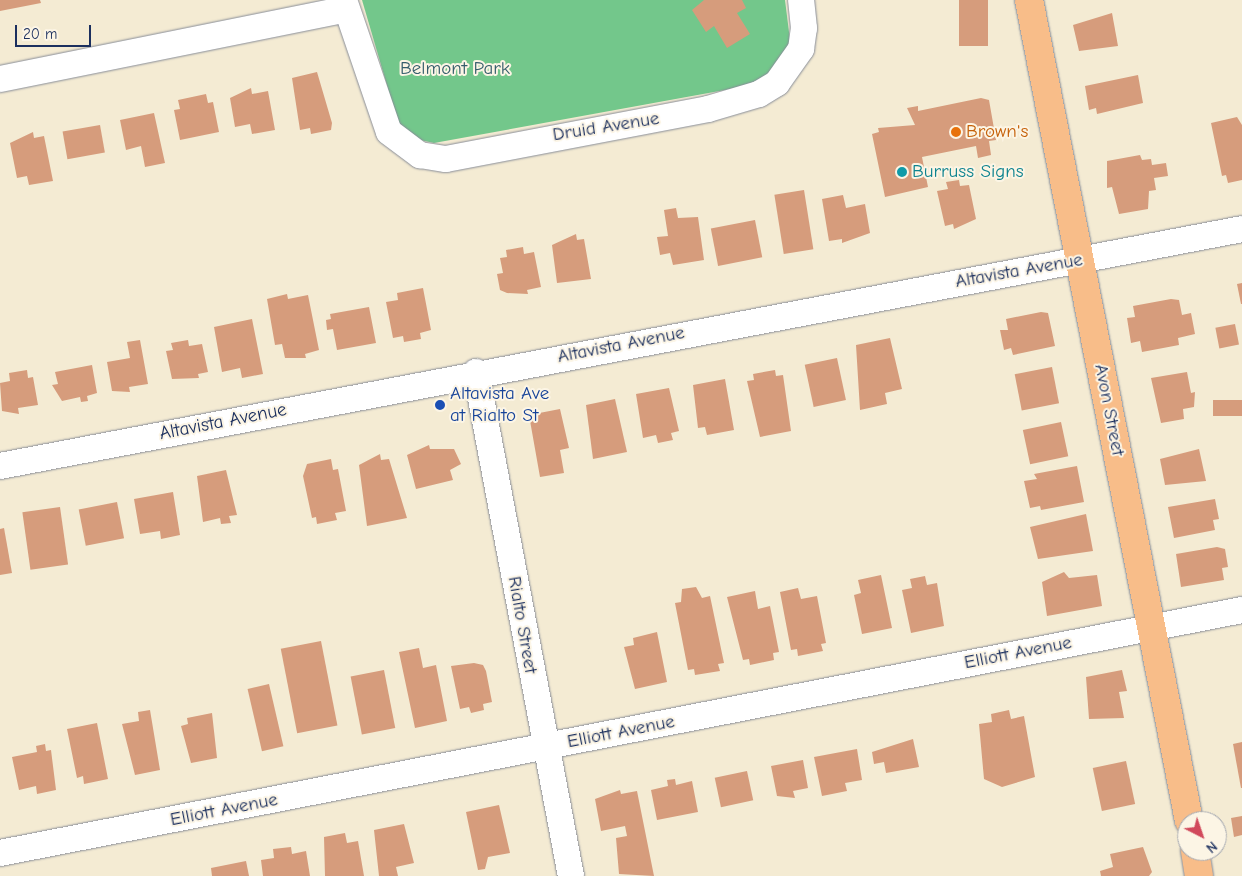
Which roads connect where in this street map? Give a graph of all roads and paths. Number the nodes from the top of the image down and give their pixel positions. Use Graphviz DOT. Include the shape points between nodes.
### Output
graph roads {
  1 [pos="800,0"];
  2 [pos="1029,0"];
  3 [pos="345,5"];
  4 [pos="0,79"];
  5 [pos="1242,229"];
  6 [pos="1080,260"];
  7 [pos="476,372"];
  8 [pos="0,466"];
  9 [pos="1242,610"];
  10 [pos="1152,627"];
  11 [pos="546,747"];
  12 [pos="1187,811"];
  13 [pos="0,853"];
  14 [pos="1197,861"];
  15 [pos="571,876"];
  16 [pos="1200,876"];
  1 -- 3 [label="street, Druid Avenue" via="804,28 791,68 759,94 708,109 438,158 402,146 388,132"];
  2 -- 6 [label="main road, Avon Street"];
  3 -- 4 [label="street"];
  5 -- 6 [label="street, Altavista Avenue"];
  6 -- 7 [label="street, Altavista Avenue"];
  6 -- 10 [label="main road, Avon Street"];
  7 -- 8 [label="street, Altavista Avenue"];
  7 -- 11 [label="street, Rialto Street"];
  9 -- 10 [label="street, Elliott Avenue"];
  10 -- 11 [label="street, Elliott Avenue"];
  10 -- 12 [label="main road, Avon Street"];
  11 -- 13 [label="street, Elliott Avenue"];
  11 -- 15 [label="street, Rialto Street"];
  14 -- 16 [label="main road"];
}
